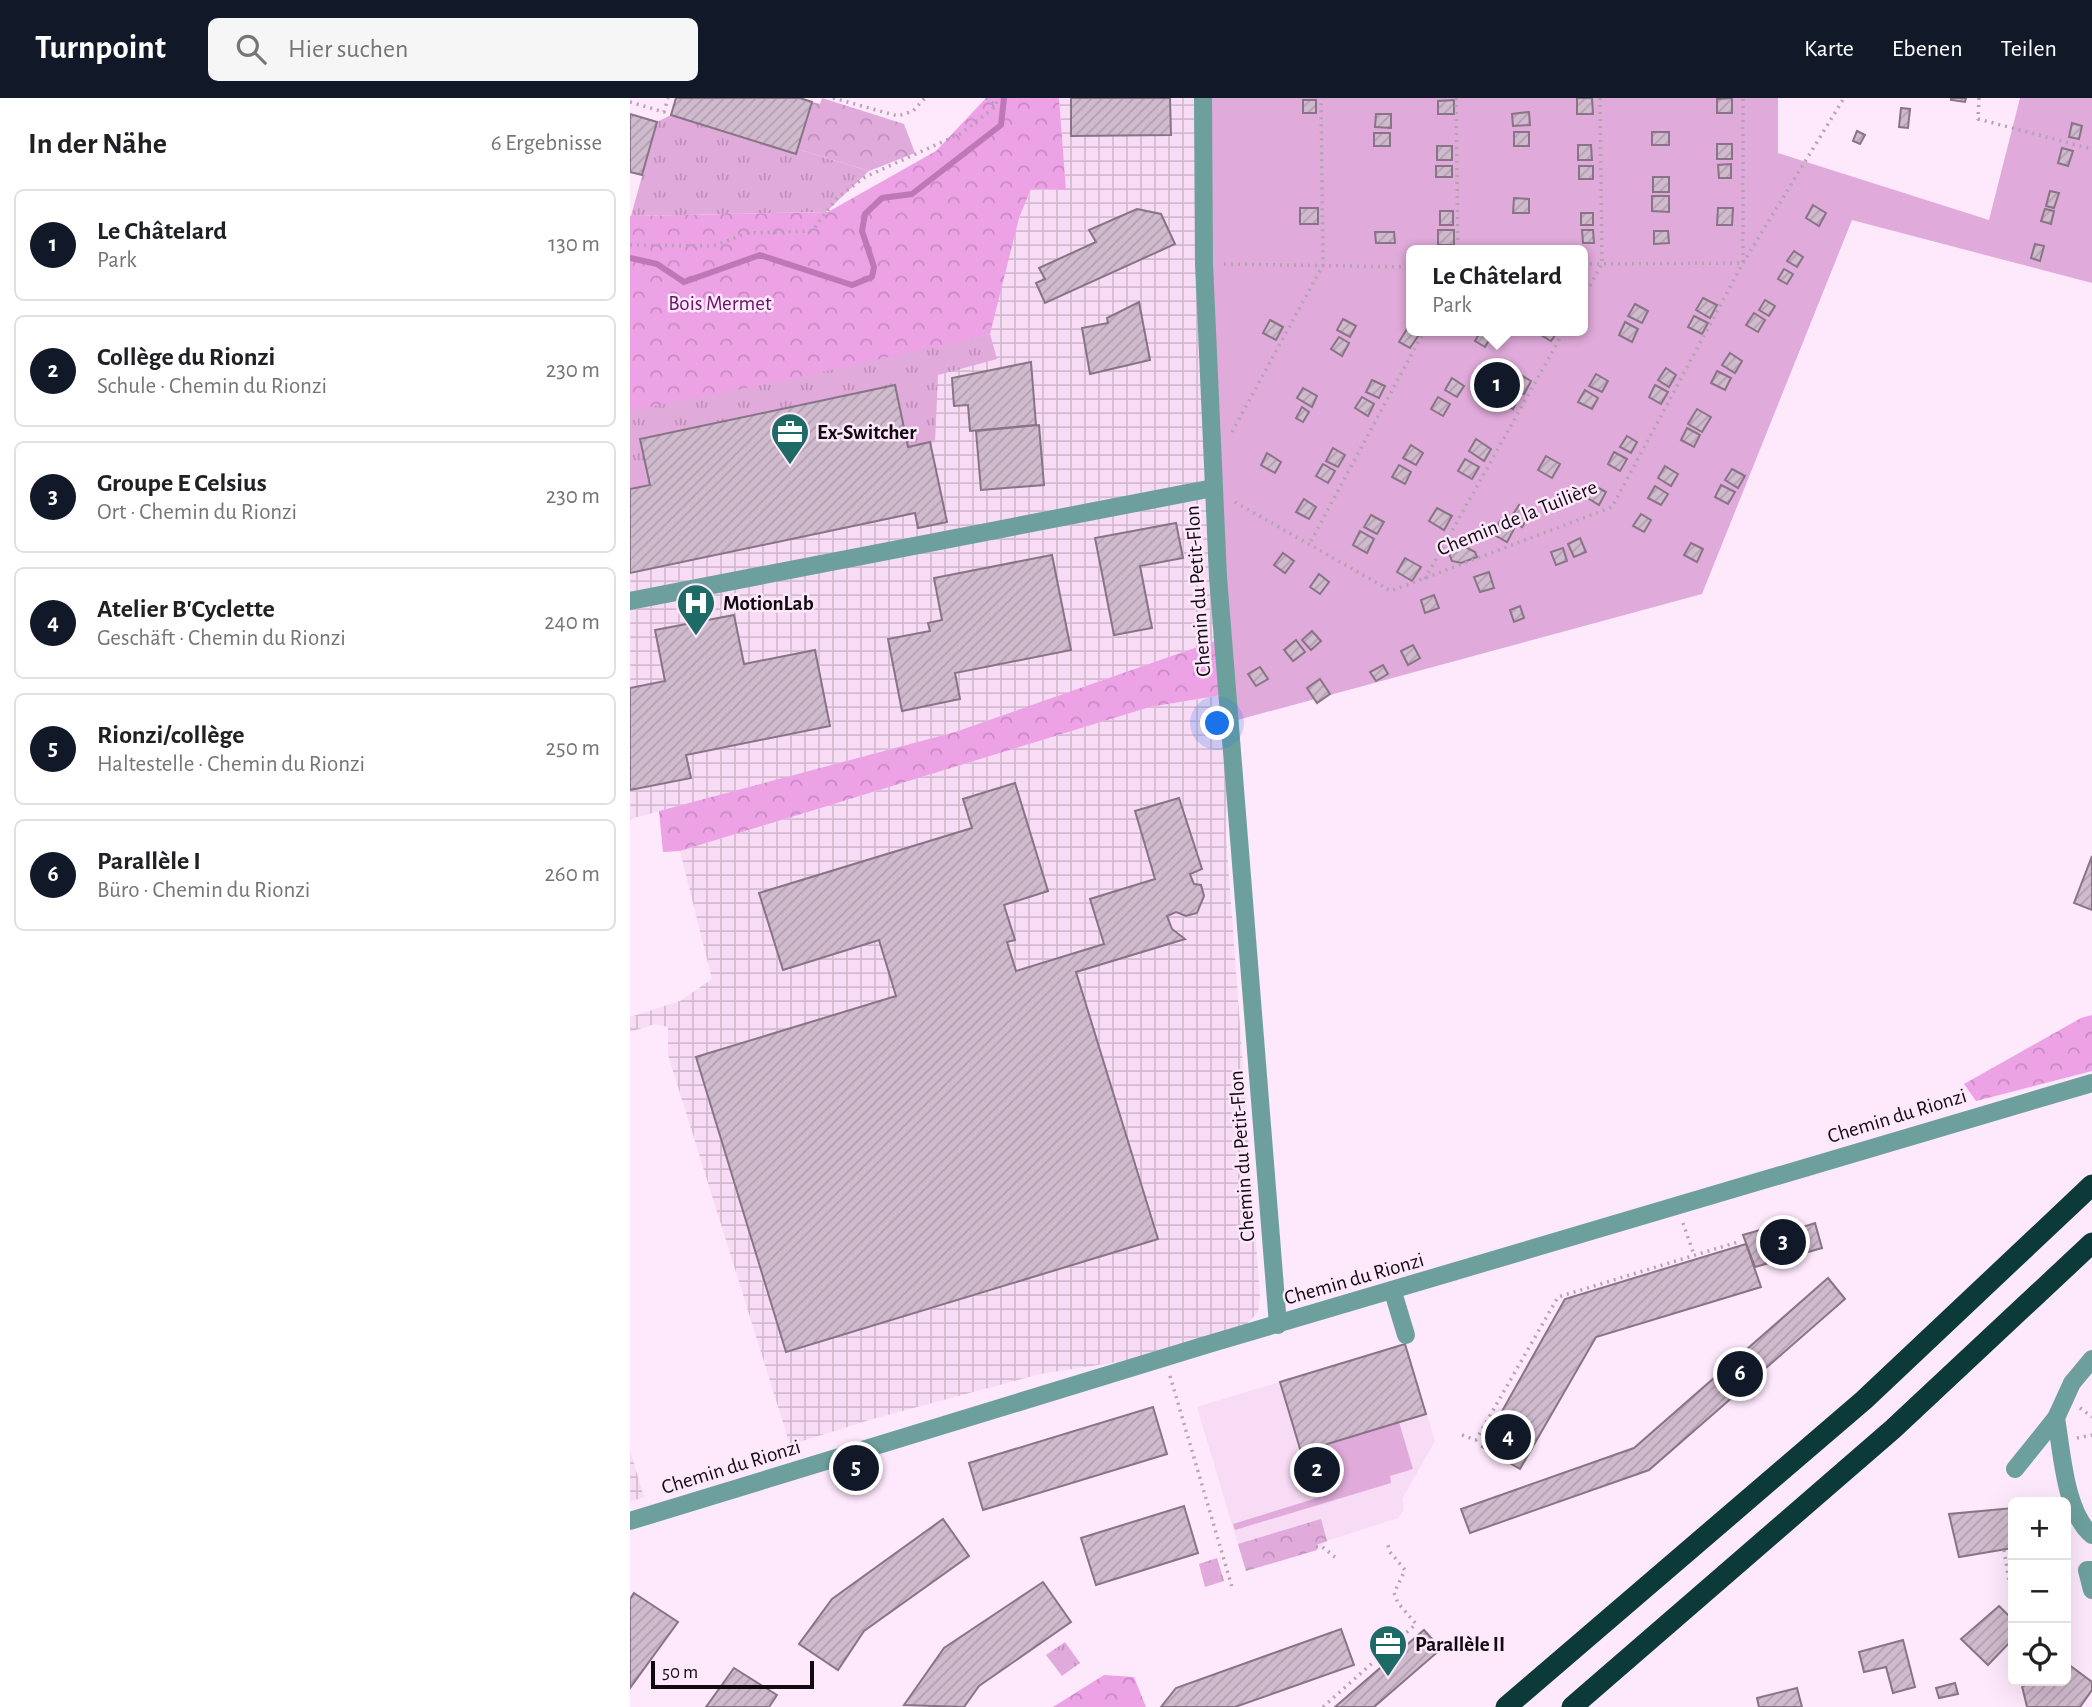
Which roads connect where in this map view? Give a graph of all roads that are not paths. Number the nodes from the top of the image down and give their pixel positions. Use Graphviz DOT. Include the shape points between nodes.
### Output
graph roads {
  1 [pos="1203,98"];
  2 [pos="1213,488"];
  3 [pos="630,600"];
  4 [pos="2092,1083"];
  5 [pos="2092,1185"];
  6 [pos="2092,1242"];
  7 [pos="1393,1292"];
  8 [pos="1278,1325"];
  9 [pos="1406,1335"];
  10 [pos="2092,1359"];
  11 [pos="2056,1418"];
  12 [pos="2015,1469"];
  13 [pos="630,1521"];
  14 [pos="2092,1535"];
  15 [pos="2092,1570"];
  16 [pos="2092,1590"];
  17 [pos="1506,1707"];
  18 [pos="1572,1707"];
  1 -- 2 [label="street"];
  2 -- 3 [label="street, Chemin du Petit-Flon"];
  2 -- 8 [label="street, Chemin du Petit-Flon"];
  4 -- 7 [label="street, Chemin du Rionzi"];
  5 -- 17 [label="highway" via="1864,1400"];
  6 -- 18 [label="highway" via="1893,1429"];
  7 -- 8 [label="street, Chemin du Rionzi"];
  7 -- 9 [label="street"];
  8 -- 13 [label="street, Chemin du Rionzi"];
  10 -- 11 [label="street" via="2072,1383"];
  11 -- 12 [label="street"];
  11 -- 14 [label="street" via="2073,1508 2081,1526"];
  15 -- 16 [label="street" via="2087,1570"];
}
